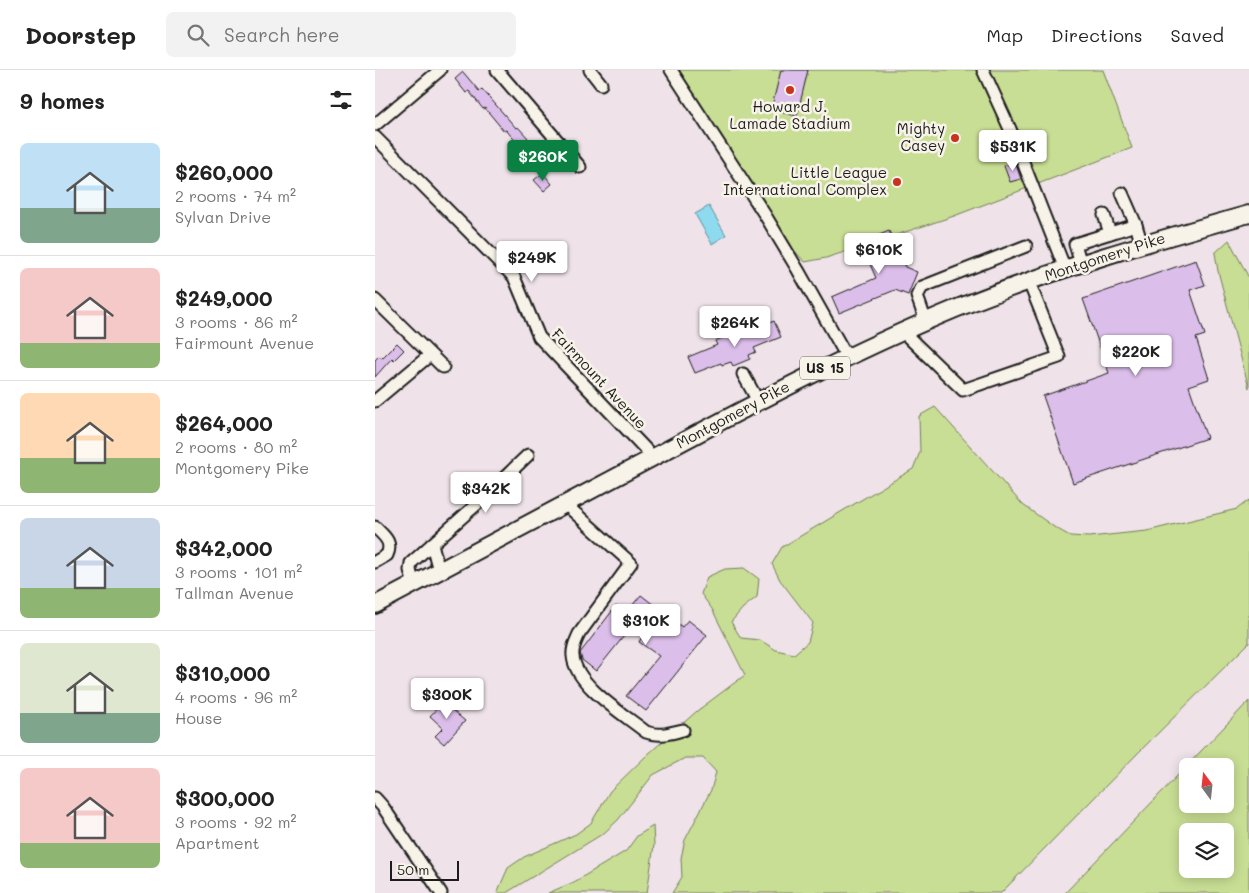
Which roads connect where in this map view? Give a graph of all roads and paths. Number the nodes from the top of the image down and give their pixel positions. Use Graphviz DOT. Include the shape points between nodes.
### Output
graph roads {
  1 [pos="440,70"];
  2 [pos="497,70"];
  3 [pos="590,70"];
  4 [pos="671,70"];
  5 [pos="983,70"];
  6 [pos="601,84"];
  7 [pos="375,125"];
  8 [pos="375,138"];
  9 [pos="579,167"];
  10 [pos="1122,193"];
  11 [pos="1104,214"];
  12 [pos="1249,214"];
  13 [pos="1136,225"];
  14 [pos="1110,233"];
  15 [pos="1142,245"];
  16 [pos="1026,246"];
  17 [pos="1073,267"];
  18 [pos="1029,282"];
  19 [pos="375,300"];
  20 [pos="926,322"];
  21 [pos="903,332"];
  22 [pos="430,355"];
  23 [pos="847,357"];
  24 [pos="443,368"];
  25 [pos="743,374"];
  26 [pos="375,401"];
  27 [pos="758,401"];
  28 [pos="528,456"];
  29 [pos="653,457"];
  30 [pos="565,504"];
  31 [pos="375,528"];
  32 [pos="432,544"];
  33 [pos="375,562"];
  34 [pos="439,571"];
  35 [pos="413,585"];
  36 [pos="375,605"];
  37 [pos="683,730"];
  38 [pos="375,798"];
  39 [pos="441,893"];
  1 -- 7 [label="street"];
  2 -- 9 [label="street"];
  3 -- 6 [label="street"];
  4 -- 23 [label="street" via="765,215"];
  5 -- 17 [label="street"];
  8 -- 29 [label="street, Fairmount Avenue" via="514,277 539,337"];
  10 -- 13 [label="street"];
  11 -- 14 [label="street"];
  12 -- 15 [label="highway, Montgomery Pike / US 15"];
  13 -- 14 [label="street"];
  13 -- 15 [label="street"];
  14 -- 17 [label="street" via="1075,244"];
  15 -- 17 [label="highway, Montgomery Pike / US 15"];
  16 -- 20 [label="street" via="922,286 917,296"];
  17 -- 18 [label="highway, Montgomery Pike / US 15"];
  18 -- 20 [label="highway, Montgomery Pike / US 15"];
  18 -- 21 [label="street" via="1059,357 963,390"];
  19 -- 22 [label="street"];
  20 -- 21 [label="highway, Montgomery Pike / US 15"];
  21 -- 23 [label="highway, Montgomery Pike / US 15"];
  22 -- 24 [label="street"];
  22 -- 26 [label="street"];
  23 -- 27 [label="highway, Montgomery Pike / US 15"];
  25 -- 27 [label="street"];
  27 -- 29 [label="highway, Montgomery Pike / US 15"];
  28 -- 32 [label="street"];
  29 -- 30 [label="highway, Montgomery Pike / US 15"];
  30 -- 34 [label="highway, Montgomery Pike / US 15"];
  30 -- 37 [label="street" via="631,563 579,634 573,646 575,666 595,691 646,732 663,735"];
  31 -- 33 [label="street" via="390,544 387,555"];
  32 -- 34 [label="street"];
  32 -- 35 [label="street" via="411,563"];
  34 -- 35 [label="highway, Montgomery Pike / US 15"];
  35 -- 36 [label="highway, Montgomery Pike / US 15"];
  38 -- 39 [label="street"];
}
